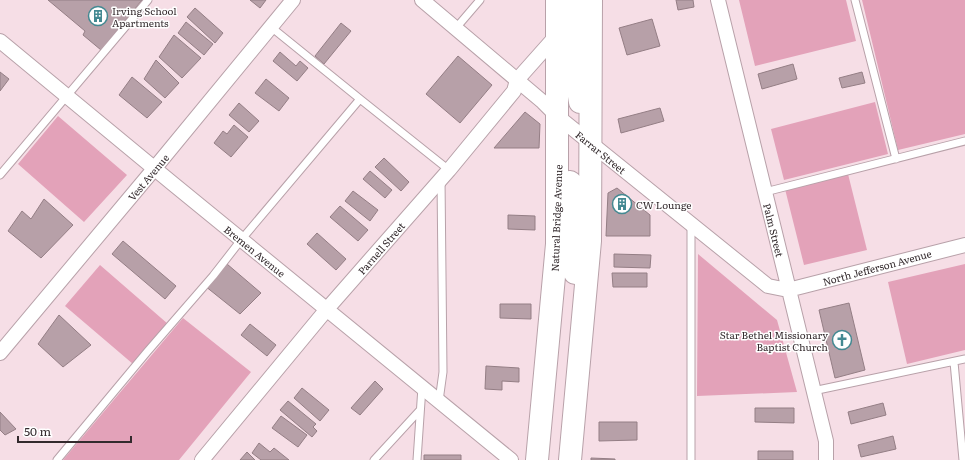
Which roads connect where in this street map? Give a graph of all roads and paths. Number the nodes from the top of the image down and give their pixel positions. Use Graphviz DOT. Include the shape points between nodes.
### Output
graph roads {
  1 [pos="148,0"];
  2 [pos="293,0"];
  3 [pos="422,0"];
  4 [pos="480,0"];
  5 [pos="557,0"];
  6 [pos="572,0"];
  7 [pos="591,0"];
  8 [pos="718,0"];
  9 [pos="855,0"];
  10 [pos="271,26"];
  11 [pos="456,28"];
  12 [pos="557,35"];
  13 [pos="0,42"];
  14 [pos="517,80"];
  15 [pos="66,96"];
  16 [pos="360,99"];
  17 [pos="557,116"];
  18 [pos="965,141"];
  19 [pos="590,143"];
  20 [pos="896,159"];
  21 [pos="154,169"];
  22 [pos="445,174"];
  23 [pos="0,175"];
  24 [pos="765,192"];
  25 [pos="691,223"];
  26 [pos="241,240"];
  27 [pos="965,245"];
  28 [pos="788,290"];
  29 [pos="327,309"];
  30 [pos="582,334"];
  31 [pos="0,353"];
  32 [pos="965,359"];
  33 [pos="954,362"];
  34 [pos="545,370"];
  35 [pos="422,387"];
  36 [pos="813,391"];
  37 [pos="439,401"];
  38 [pos="420,410"];
  39 [pos="57,460"];
  40 [pos="202,460"];
  41 [pos="374,460"];
  42 [pos="417,460"];
  43 [pos="511,460"];
  44 [pos="537,460"];
  45 [pos="552,460"];
  46 [pos="570,460"];
  47 [pos="691,460"];
  48 [pos="826,460"];
  49 [pos="963,460"];
  1 -- 15 [label="lane"];
  2 -- 10 [label="street, Vest Avenue"];
  3 -- 11 [label="street, Farrar Street"];
  4 -- 11 [label="lane"];
  5 -- 12 [label="main road, Natural Bridge Avenue"];
  6 -- 19 [label="main road" via="574,66"];
  7 -- 19 [label="main road"];
  8 -- 24 [label="street, Palm Street"];
  9 -- 20 [label="lane"];
  10 -- 16 [label="lane"];
  10 -- 21 [label="street, Vest Avenue"];
  11 -- 14 [label="street, Farrar Street"];
  12 -- 14 [label="street, Parnell Street"];
  12 -- 17 [label="main road, Natural Bridge Avenue"];
  13 -- 15 [label="street, Bremen Avenue"];
  14 -- 17 [label="street, Farrar Street"];
  14 -- 22 [label="street, Parnell Street" via="514,91"];
  15 -- 21 [label="street, Bremen Avenue"];
  15 -- 23 [label="lane"];
  16 -- 22 [label="lane"];
  16 -- 26 [label="lane"];
  17 -- 19 [label="street, Farrar Street"];
  17 -- 30 [label="main road" via="566,152 572,195 576,281"];
  17 -- 34 [label="main road, Natural Bridge Avenue" via="557,244"];
  18 -- 20 [label="lane"];
  19 -- 25 [label="street, Farrar Street"];
  19 -- 30 [label="main road" via="590,241"];
  20 -- 24 [label="lane"];
  21 -- 26 [label="street, Bremen Avenue"];
  21 -- 31 [label="street, Vest Avenue"];
  22 -- 29 [label="street, Parnell Street"];
  22 -- 37 [label="lane" via="443,372"];
  24 -- 28 [label="street, Palm Street"];
  25 -- 28 [label="street, Farrar Street" via="768,286"];
  25 -- 47 [label="lane"];
  26 -- 29 [label="street, Bremen Avenue"];
  26 -- 39 [label="lane"];
  27 -- 28 [label="street, North Jefferson Avenue"];
  28 -- 36 [label="street, Palm Street"];
  29 -- 35 [label="street, Bremen Avenue"];
  29 -- 40 [label="street, Parnell Street"];
  30 -- 46 [label="main road"];
  32 -- 33 [label="lane"];
  33 -- 36 [label="lane"];
  33 -- 49 [label="lane"];
  34 -- 44 [label="main road, Natural Bridge Avenue"];
  34 -- 45 [label="main road" via="554,431"];
  35 -- 37 [label="street, Bremen Avenue"];
  35 -- 38 [label="lane"];
  36 -- 48 [label="street, Palm Street" via="826,441"];
  37 -- 43 [label="street, Bremen Avenue"];
  38 -- 41 [label="lane"];
  38 -- 42 [label="lane"];
}
